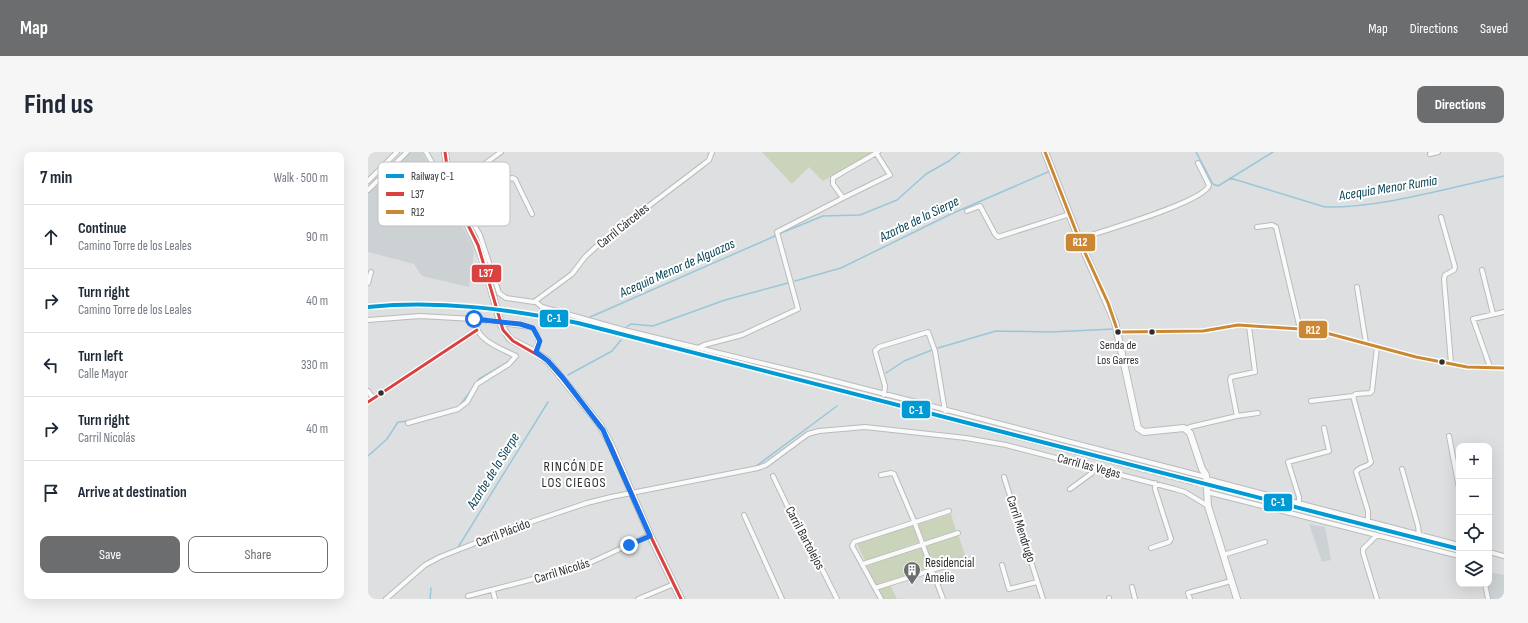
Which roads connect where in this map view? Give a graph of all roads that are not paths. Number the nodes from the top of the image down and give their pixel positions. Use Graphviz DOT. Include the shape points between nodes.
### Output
graph roads {
  1 [pos="397,152"];
  2 [pos="407,152"];
  3 [pos="426,152"];
  4 [pos="445,152"];
  5 [pos="501,152"];
  6 [pos="712,152"];
  7 [pos="877,152"];
  8 [pos="1045,152"];
  9 [pos="1438,152"];
  10 [pos="1430,154"];
  11 [pos="387,162"];
  12 [pos="397,162"];
  13 [pos="432,162"];
  14 [pos="446,162"];
  15 [pos="486,162"];
  16 [pos="1198,163"];
  17 [pos="378,171"];
  18 [pos="510,179"];
  19 [pos="378,180"];
  20 [pos="368,181"];
  21 [pos="370,188"];
  22 [pos="843,198"];
  23 [pos="967,211"];
  24 [pos="532,214"];
  25 [pos="1070,214"];
  26 [pos="1441,217"];
  27 [pos="470,226"];
  28 [pos="474,226"];
  29 [pos="1257,227"];
  30 [pos="1079,239"];
  31 [pos="1482,270"];
  32 [pos="371,272"];
  33 [pos="368,283"];
  34 [pos="1357,287"];
  35 [pos="536,302"];
  36 [pos="1504,312"];
  37 [pos="1492,314"];
  38 [pos="474,319"];
  39 [pos="368,320"];
  40 [pos="1249,326"];
  41 [pos="1300,329"];
  42 [pos="477,330"];
  43 [pos="1118,332"];
  44 [pos="1366,343"];
  45 [pos="1377,347"];
  46 [pos="698,348"];
  47 [pos="538,353"];
  48 [pos="1451,363"];
  49 [pos="1490,367"];
  50 [pos="1504,368"];
  51 [pos="368,391"];
  52 [pos="884,395"];
  53 [pos="1353,396"];
  54 [pos="373,398"];
  55 [pos="368,402"];
  56 [pos="1311,402"];
  57 [pos="945,411"];
  58 [pos="1258,413"];
  59 [pos="1237,416"];
  60 [pos="408,423"];
  61 [pos="1324,428"];
  62 [pos="1187,429"];
  63 [pos="1449,436"];
  64 [pos="1095,467"];
  65 [pos="1402,469"];
  66 [pos="881,475"];
  67 [pos="773,476"];
  68 [pos="1004,477"];
  69 [pos="1207,478"];
  70 [pos="1457,479"];
  71 [pos="1155,483"];
  72 [pos="1070,489"];
  73 [pos="1207,492"];
  74 [pos="632,494"];
  75 [pos="1299,503"];
  76 [pos="1208,506"];
  77 [pos="949,511"];
  78 [pos="744,515"];
  79 [pos="914,521"];
  80 [pos="1368,521"];
  81 [pos="958,533"];
  82 [pos="1418,534"];
  83 [pos="1377,535"];
  84 [pos="650,536"];
  85 [pos="1265,542"];
  86 [pos="1456,543"];
  87 [pos="922,544"];
  88 [pos="1151,548"];
  89 [pos="1492,553"];
  90 [pos="1223,555"];
  91 [pos="1456,555"];
  92 [pos="1504,556"];
  93 [pos="967,559"];
  94 [pos="863,564"];
  95 [pos="1002,565"];
  96 [pos="932,569"];
  97 [pos="1231,581"];
  98 [pos="1037,582"];
  99 [pos="674,584"];
  100 [pos="1132,587"];
  101 [pos="1486,587"];
  102 [pos="876,588"];
  103 [pos="493,591"];
  104 [pos="468,596"];
  105 [pos="386,599"];
  106 [pos="495,599"];
  107 [pos="638,599"];
  108 [pos="682,599"];
  109 [pos="782,599"];
  110 [pos="837,599"];
  111 [pos="881,599"];
  112 [pos="943,599"];
  113 [pos="1043,599"];
  114 [pos="1135,599"];
  115 [pos="1190,599"];
  116 [pos="1237,599"];
  117 [pos="1377,599"];
  118 [pos="1488,599"];
  1 -- 11 [label="street"];
  2 -- 12 [label="street"];
  3 -- 13 [label="street"];
  4 -- 14 [label="street"];
  5 -- 15 [label="street"];
  6 -- 35 [label="street, Carril Cárceles" via="709,160 600,243 572,274"];
  7 -- 22 [label="street" via="834,178 833,184"];
  7 -- 22 [label="street" via="890,175"];
  8 -- 25 [label="street"];
  9 -- 10 [label="street"];
  16 -- 30 [label="street" via="1209,185 1203,194 1173,208"];
  17 -- 20 [label="street"];
  18 -- 24 [label="street" via="514,179"];
  19 -- 21 [label="street"];
  20 -- 21 [label="street"];
  22 -- 46 [label="street" via="777,232 798,309 742,335 704,344"];
  23 -- 25 [label="street" via="980,206 998,237"];
  25 -- 30 [label="street"];
  26 -- 48 [label="street" via="1455,267 1444,275"];
  27 -- 47 [label="street, bridge" via="484,263 501,325 510,338"];
  28 -- 35 [label="street" via="480,235 499,293 506,298"];
  29 -- 41 [label="street" via="1276,227"];
  30 -- 43 [label="street"];
  31 -- 37 [label="street"];
  32 -- 33 [label="street"];
  34 -- 44 [label="street"];
  35 -- 46 [label="street" via="540,306 571,316"];
  36 -- 37 [label="street"];
  37 -- 49 [label="street" via="1473,319"];
  38 -- 39 [label="street" via="420,316"];
  38 -- 42 [label="street"];
  38 -- 47 [label="street" via="530,327 539,338"];
  40 -- 41 [label="street"];
  40 -- 43 [label="street" via="1202,331"];
  40 -- 59 [label="street" via="1256,372 1231,377"];
  41 -- 44 [label="street" via="1320,330"];
  42 -- 54 [label="street"];
  42 -- 60 [label="street" via="491,344 516,356 509,364 477,384 466,402 458,409"];
  43 -- 62 [label="street" via="1139,430 1144,432"];
  44 -- 45 [label="street"];
  45 -- 48 [label="street"];
  45 -- 53 [label="street" via="1372,391"];
  46 -- 52 [label="street"];
  47 -- 74 [label="street" via="563,378 600,425"];
  48 -- 49 [label="street" via="1467,367"];
  49 -- 50 [label="street"];
  51 -- 54 [label="street"];
  52 -- 57 [label="street"];
  52 -- 57 [label="street" via="885,386 875,351 879,347 928,332 935,351"];
  53 -- 56 [label="street"];
  53 -- 80 [label="street" via="1371,462 1356,472 1368,511"];
  54 -- 55 [label="street"];
  57 -- 69 [label="street"];
  58 -- 59 [label="street"];
  59 -- 62 [label="street" via="1190,426"];
  61 -- 75 [label="street" via="1329,451 1288,462"];
  62 -- 69 [label="street"];
  63 -- 70 [label="street"];
  64 -- 71 [label="street, Carril las Vegas"];
  64 -- 72 [label="street" via="1092,473"];
  64 -- 74 [label="street, Carril las Vegas" via="966,438 865,428 819,431 802,437 766,465 758,468"];
  65 -- 82 [label="street"];
  66 -- 79 [label="street" via="894,474"];
  67 -- 110 [label="street, Carril Bartolejos" via="807,547 821,567"];
  68 -- 98 [label="street, Carril Mendrugo"];
  69 -- 73 [label="street"];
  69 -- 75 [label="street"];
  71 -- 76 [label="street, Carril las Vegas" via="1185,492"];
  71 -- 88 [label="street" via="1171,539"];
  73 -- 76 [label="street"];
  73 -- 83 [label="street"];
  74 -- 84 [label="street"];
  74 -- 105 [label="street, Carril Plácido" via="587,502 440,557 425,565"];
  75 -- 80 [label="street"];
  76 -- 90 [label="street"];
  77 -- 79 [label="street"];
  78 -- 109 [label="street"];
  79 -- 87 [label="street"];
  79 -- 94 [label="street" via="854,542 852,546"];
  80 -- 82 [label="street"];
  81 -- 87 [label="street"];
  82 -- 86 [label="street"];
  83 -- 91 [label="street"];
  83 -- 117 [label="street" via="1363,553"];
  84 -- 99 [label="street"];
  84 -- 103 [label="street, Carril Nicolás" via="583,566"];
  85 -- 90 [label="street"];
  87 -- 94 [label="street"];
  87 -- 96 [label="street"];
  89 -- 92 [label="street"];
  90 -- 97 [label="street"];
  93 -- 96 [label="street"];
  94 -- 102 [label="street"];
  95 -- 98 [label="street" via="1009,589"];
  96 -- 102 [label="street"];
  96 -- 112 [label="street"];
  97 -- 115 [label="street" via="1188,593"];
  97 -- 116 [label="street"];
  98 -- 113 [label="street, Carril Mendrugo"];
  99 -- 107 [label="street"];
  99 -- 108 [label="street"];
  100 -- 114 [label="street"];
  101 -- 118 [label="street"];
  102 -- 111 [label="street"];
  103 -- 104 [label="street, Carril Nicolás"];
  103 -- 106 [label="street"];
}
